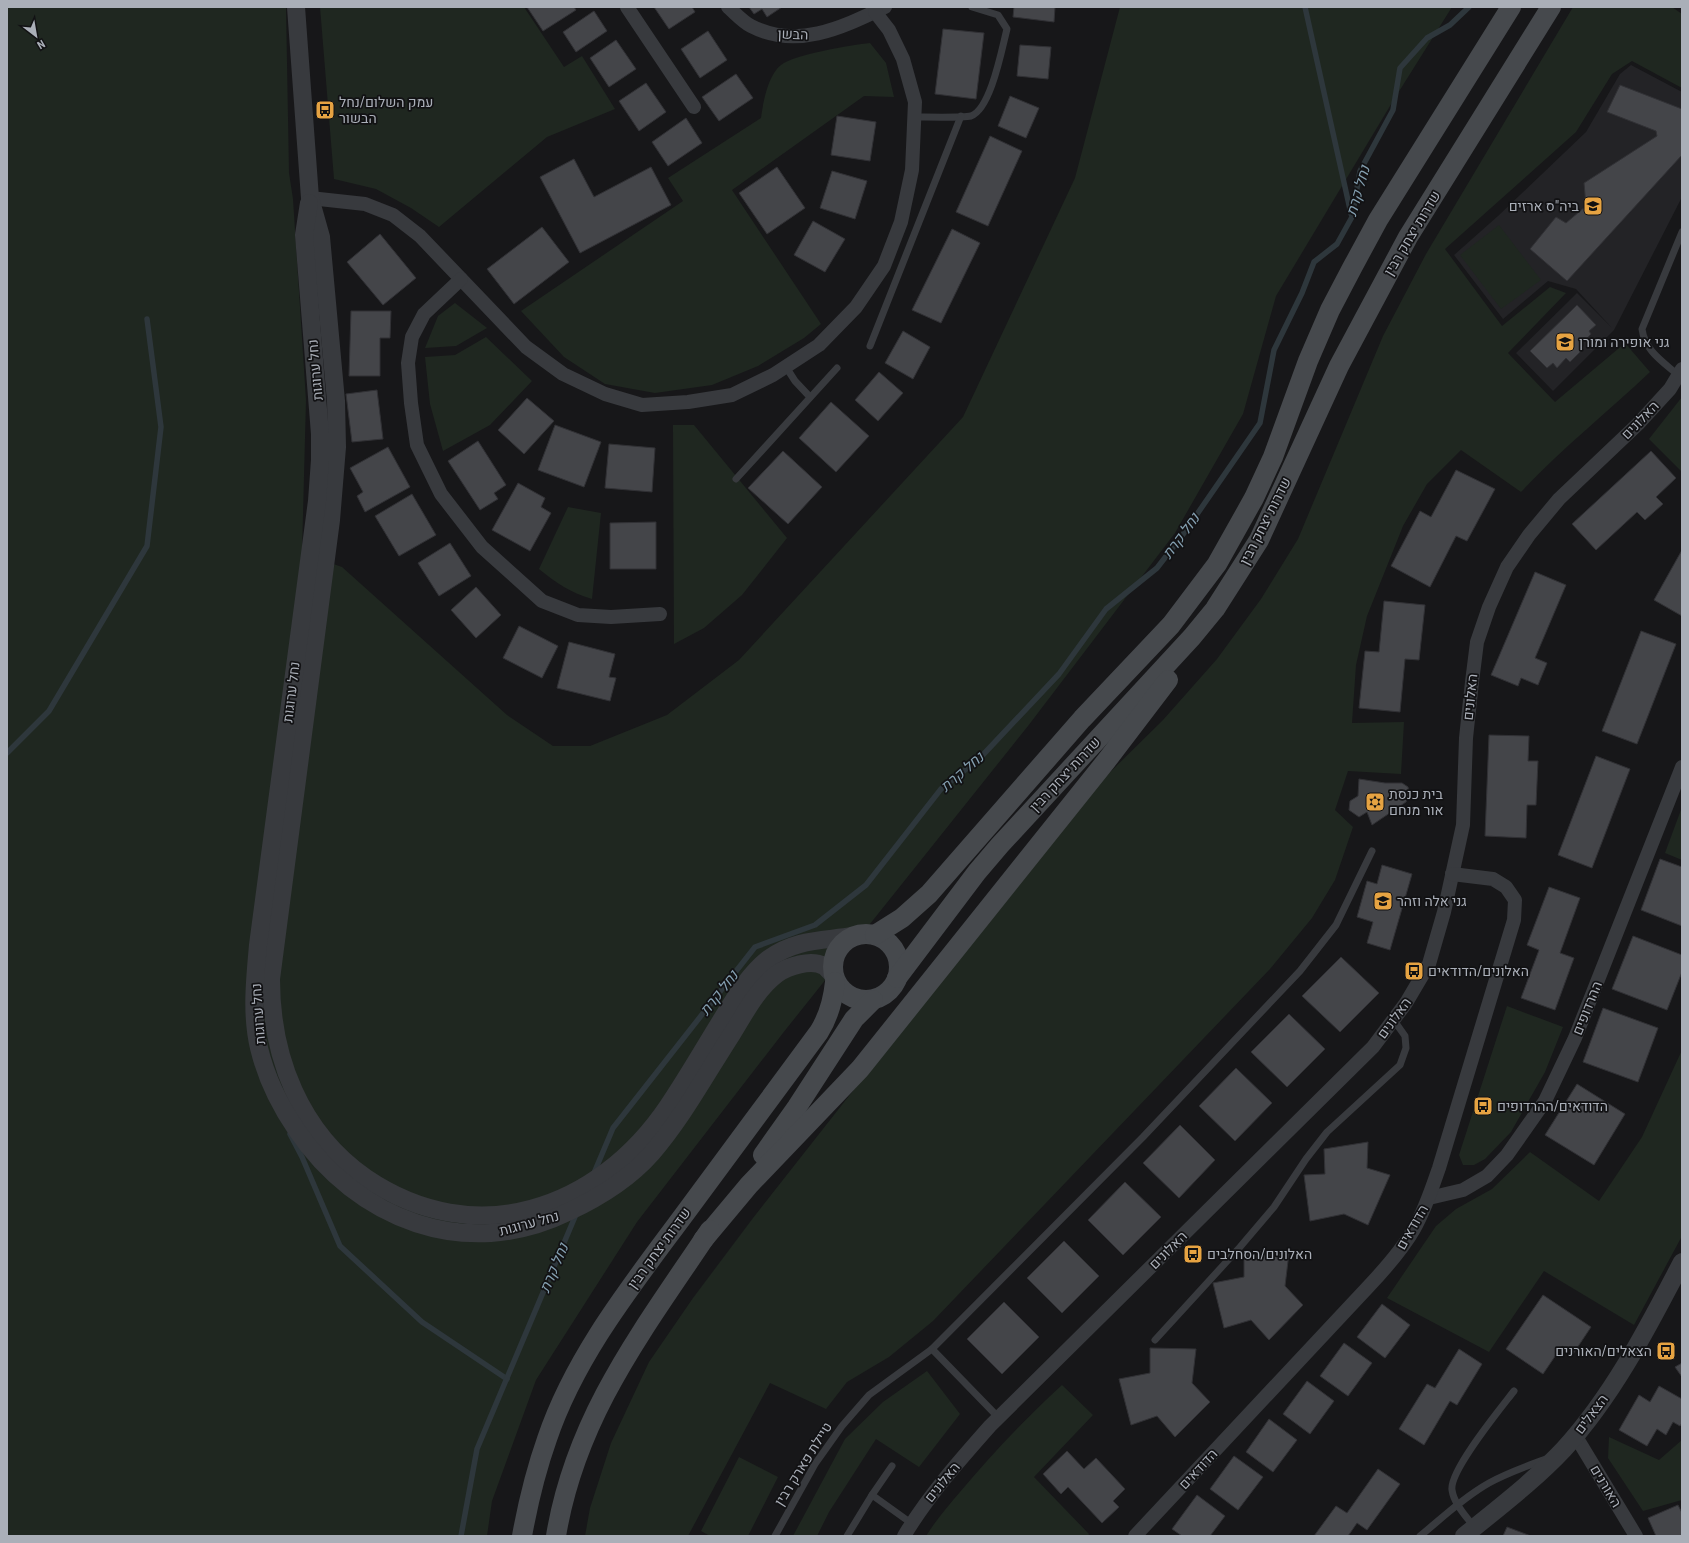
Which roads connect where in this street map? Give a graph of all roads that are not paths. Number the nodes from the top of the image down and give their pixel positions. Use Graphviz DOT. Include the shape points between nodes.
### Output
graph roads {
  1 [pos="296,7"];
  2 [pos="627,7"];
  3 [pos="728,7"];
  4 [pos="972,7"];
  5 [pos="1511,7"];
  6 [pos="1551,7"];
  7 [pos="880,9"];
  8 [pos="694,107"];
  9 [pos="961,116"];
  10 [pos="914,117"];
  11 [pos="310,198"];
  12 [pos="1682,232"];
  13 [pos="461,279"];
  14 [pos="870,346"];
  15 [pos="786,367"];
  16 [pos="837,368"];
  17 [pos="1680,372"];
  18 [pos="810,397"];
  19 [pos="736,479"];
  20 [pos="1215,609"];
  21 [pos="660,614"];
  22 [pos="1682,767"];
  23 [pos="1372,851"];
  24 [pos="1452,874"];
  25 [pos="875,935"];
  26 [pos="853,936"];
  27 [pos="897,978"];
  28 [pos="834,979"];
  29 [pos="873,1000"];
  30 [pos="1393,1020"];
  31 [pos="1428,1198"];
  32 [pos="703,1240"];
  33 [pos="1682,1262"];
  34 [pos="1155,1340"];
  35 [pos="932,1350"];
  36 [pos="1514,1391"];
  37 [pos="999,1418"];
  38 [pos="1575,1435"];
  39 [pos="1558,1455"];
  40 [pos="892,1466"];
  41 [pos="872,1495"];
  42 [pos="1458,1506"];
  43 [pos="911,1523"];
  44 [pos="1469,1532"];
  45 [pos="522,1536"];
  46 [pos="556,1536"];
  47 [pos="775,1536"];
  48 [pos="847,1536"];
  49 [pos="904,1536"];
  50 [pos="1135,1536"];
  51 [pos="1420,1536"];
  52 [pos="1636,1536"];
  1 -- 11 [label="street, נחל ערוגות"];
  2 -- 8 [label="street"];
  3 -- 7 [label="street, הבשן" via="751,26 778,35 806,37 846,26"];
  4 -- 9 [label="lane" via="998,15 1007,29 993,83 981,107 971,116"];
  5 -- 25 [label="main road, שדרות יצחק רבין" via="1378,220 1352,268 1308,361 1258,491 1217,564 1171,625 1082,719 929,894 902,918"];
  6 -- 20 [label="main road, שדרות יצחק רבין" via="1385,277 1339,366 1259,540"];
  7 -- 10 [label="street" via="903,59 915,102"];
  9 -- 10 [label="lane"];
  9 -- 14 [label="lane"];
  10 -- 15 [label="street" via="910,177 901,222 884,266 856,307 819,345"];
  11 -- 13 [label="street" via="364,204 393,215 420,236"];
  11 -- 26 [label="street, נחל ערוגות" via="321,237 336,401 337,447 331,520 273,954 271,998 275,1036 287,1078 318,1133 360,1174 381,1188 418,1206 445,1213 478,1216 525,1211 545,1205 600,1176 645,1138 670,1104 738,992 756,970 798,943"];
  11 -- 28 [label="street, נחל ערוגות" via="304,235 320,460 317,501 258,945 254,1002 259,1047 267,1074 280,1103 306,1143 341,1182 361,1197 383,1210 429,1228 451,1232 499,1232 548,1221 573,1210 610,1188 650,1155 684,1111 754,999 777,974 798,965 818,964 825,966"];
  12 -- 17 [label="lane" via="1642,329 1648,348"];
  13 -- 15 [label="street" via="526,346 563,374 605,394 642,405 688,402 732,395"];
  13 -- 21 [label="street" via="424,314 412,337 408,363 417,446 441,494 482,546 542,601 578,615 611,617"];
  15 -- 18 [label="lane" via="794,381"];
  16 -- 18 [label="lane"];
  17 -- 24 [label="street, האלונים" via="1670,389 1638,424 1559,499 1507,567 1477,642 1466,738 1463,825"];
  18 -- 19 [label="lane"];
  20 -- 27 [label="main road, שדרות יצחק רבין" via="977,872"];
  20 -- 32 [label="main road" via="1184,658 1149,705 876,1049 749,1185"];
  22 -- 31 [label="street, ההרדופים" via="1575,1038 1544,1101 1507,1155 1487,1176 1463,1190"];
  23 -- 35 [label="lane, טיילת פארק רבין" via="1336,925 1300,971 1148,1131"];
  24 -- 30 [label="street, האלונים" via="1429,964"];
  24 -- 31 [label="street, הדודאים" via="1493,879 1506,887 1515,900 1514,920"];
  25 -- 26 [label="main road"];
  25 -- 27 [label="main road" via="885,939 898,956"];
  26 -- 28 [label="main road" via="837,950 833,960"];
  27 -- 29 [label="main road" via="892,988"];
  28 -- 29 [label="main road" via="842,991 851,998"];
  28 -- 45 [label="main road, שדרות יצחק רבין" via="832,1004 819,1032 642,1272 587,1355 547,1438"];
  29 -- 32 [label="main road" via="854,1019 797,1106"];
  30 -- 34 [label="lane" via="1406,1036 1406,1048 1400,1064 1327,1132 1274,1207"];
  30 -- 37 [label="street, האלונים" via="1373,1047"];
  31 -- 50 [label="street, הדודאים" via="1415,1228 1391,1261"];
  32 -- 46 [label="main road" via="640,1333 597,1408 579,1450"];
  33 -- 38 [label="street, הצאלים" via="1653,1319 1622,1371 1595,1412"];
  35 -- 37 [label="lane"];
  35 -- 47 [label="lane, טיילת פארק רבין" via="869,1395 842,1426 815,1464"];
  36 -- 42 [label="lane" via="1469,1451 1455,1478 1451,1489"];
  37 -- 43 [label="street, האלונים" via="952,1470"];
  38 -- 39 [label="street, הצאלים"];
  38 -- 52 [label="street, האורנים"];
  39 -- 42 [label="lane" via="1516,1470 1489,1484"];
  39 -- 44 [label="street, הצאלים"];
  40 -- 41 [label="lane"];
  41 -- 43 [label="lane"];
  41 -- 48 [label="lane"];
  42 -- 44 [label="lane"];
  42 -- 51 [label="lane"];
  43 -- 49 [label="street, האלונים"];
}
